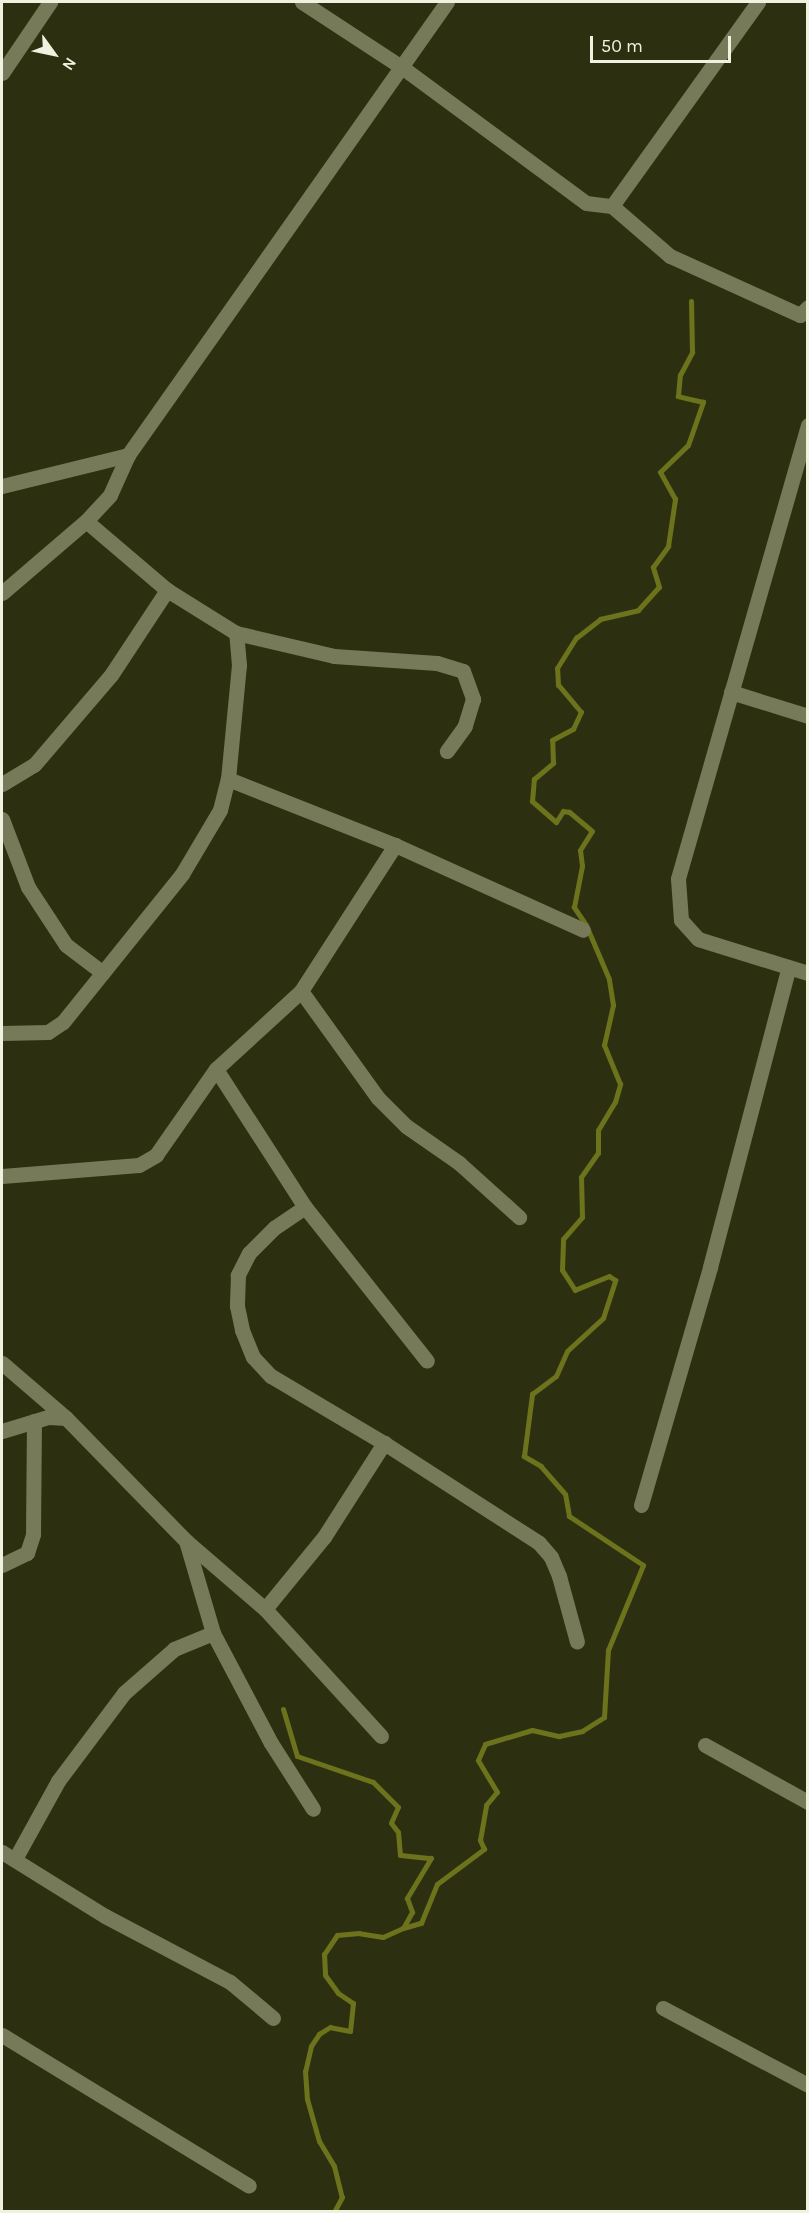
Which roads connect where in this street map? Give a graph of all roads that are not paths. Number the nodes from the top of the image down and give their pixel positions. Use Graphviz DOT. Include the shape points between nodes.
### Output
graph roads {
  1 [pos="50,2"];
  2 [pos="302,2"];
  3 [pos="447,2"];
  4 [pos="758,2"];
  5 [pos="403,68"];
  6 [pos="2,73"];
  7 [pos="612,206"];
  8 [pos="805,314"];
  9 [pos="807,425"];
  10 [pos="128,455"];
  11 [pos="2,486"];
  12 [pos="86,521"];
  13 [pos="166,590"];
  14 [pos="2,593"];
  15 [pos="236,633"];
  16 [pos="731,692"];
  17 [pos="807,716"];
  18 [pos="447,751"];
  19 [pos="228,779"];
  20 [pos="2,784"];
  21 [pos="2,819"];
  22 [pos="395,845"];
  23 [pos="583,930"];
  24 [pos="788,969"];
  25 [pos="103,973"];
  26 [pos="807,973"];
  27 [pos="301,991"];
  28 [pos="2,1033"];
  29 [pos="216,1069"];
  30 [pos="2,1176"];
  31 [pos="305,1207"];
  32 [pos="519,1217"];
  33 [pos="427,1361"];
  34 [pos="2,1363"];
  35 [pos="66,1418"];
  36 [pos="34,1421"];
  37 [pos="2,1431"];
  38 [pos="384,1443"];
  39 [pos="641,1505"];
  40 [pos="186,1541"];
  41 [pos="2,1565"];
  42 [pos="265,1609"];
  43 [pos="213,1633"];
  44 [pos="577,1642"];
  45 [pos="381,1736"];
  46 [pos="705,1745"];
  47 [pos="807,1802"];
  48 [pos="313,1809"];
  49 [pos="8,1855"];
  50 [pos="663,2008"];
  51 [pos="273,2018"];
  52 [pos="2,2035"];
  53 [pos="807,2085"];
  54 [pos="249,2186"];
  1 -- 6 [label="street"];
  2 -- 5 [label="street"];
  3 -- 5 [label="street"];
  4 -- 7 [label="street"];
  5 -- 7 [label="street" via="586,204"];
  5 -- 10 [label="street"];
  7 -- 8 [label="street" via="670,256"];
  9 -- 16 [label="street"];
  10 -- 11 [label="street"];
  10 -- 12 [label="street" via="110,495"];
  12 -- 13 [label="street"];
  12 -- 14 [label="street"];
  13 -- 15 [label="street"];
  13 -- 20 [label="street" via="111,675 34,765"];
  15 -- 18 [label="street" via="334,656 437,663 463,671 473,699 465,726"];
  15 -- 19 [label="street" via="239,665"];
  16 -- 17 [label="street"];
  16 -- 24 [label="street" via="678,879 681,920 698,939"];
  19 -- 22 [label="street"];
  19 -- 25 [label="street" via="220,810 182,874"];
  21 -- 25 [label="street" via="28,887 66,945"];
  22 -- 23 [label="street"];
  22 -- 27 [label="street"];
  24 -- 26 [label="street"];
  24 -- 39 [label="street" via="710,1267"];
  25 -- 28 [label="street" via="63,1022 48,1032"];
  27 -- 29 [label="street"];
  27 -- 32 [label="street" via="378,1098 406,1126 459,1163"];
  29 -- 30 [label="street" via="156,1155 139,1165"];
  29 -- 31 [label="street"];
  31 -- 33 [label="street"];
  31 -- 38 [label="street" via="274,1228 245,1260 238,1275 237,1306 242,1330 253,1357 270,1376"];
  34 -- 35 [label="street"];
  35 -- 36 [label="street"];
  35 -- 40 [label="street"];
  36 -- 37 [label="street"];
  36 -- 41 [label="street" via="33,1534 27,1553"];
  38 -- 42 [label="street" via="324,1537"];
  38 -- 44 [label="street" via="539,1543 551,1557 559,1576"];
  40 -- 42 [label="street"];
  40 -- 43 [label="street"];
  42 -- 45 [label="street"];
  43 -- 48 [label="street" via="271,1743"];
  43 -- 49 [label="street" via="174,1649 124,1693 92,1731"];
  46 -- 47 [label="street"];
  49 -- 51 [label="street" via="105,1916 230,1982"];
  50 -- 53 [label="street"];
  52 -- 54 [label="street"];
}
